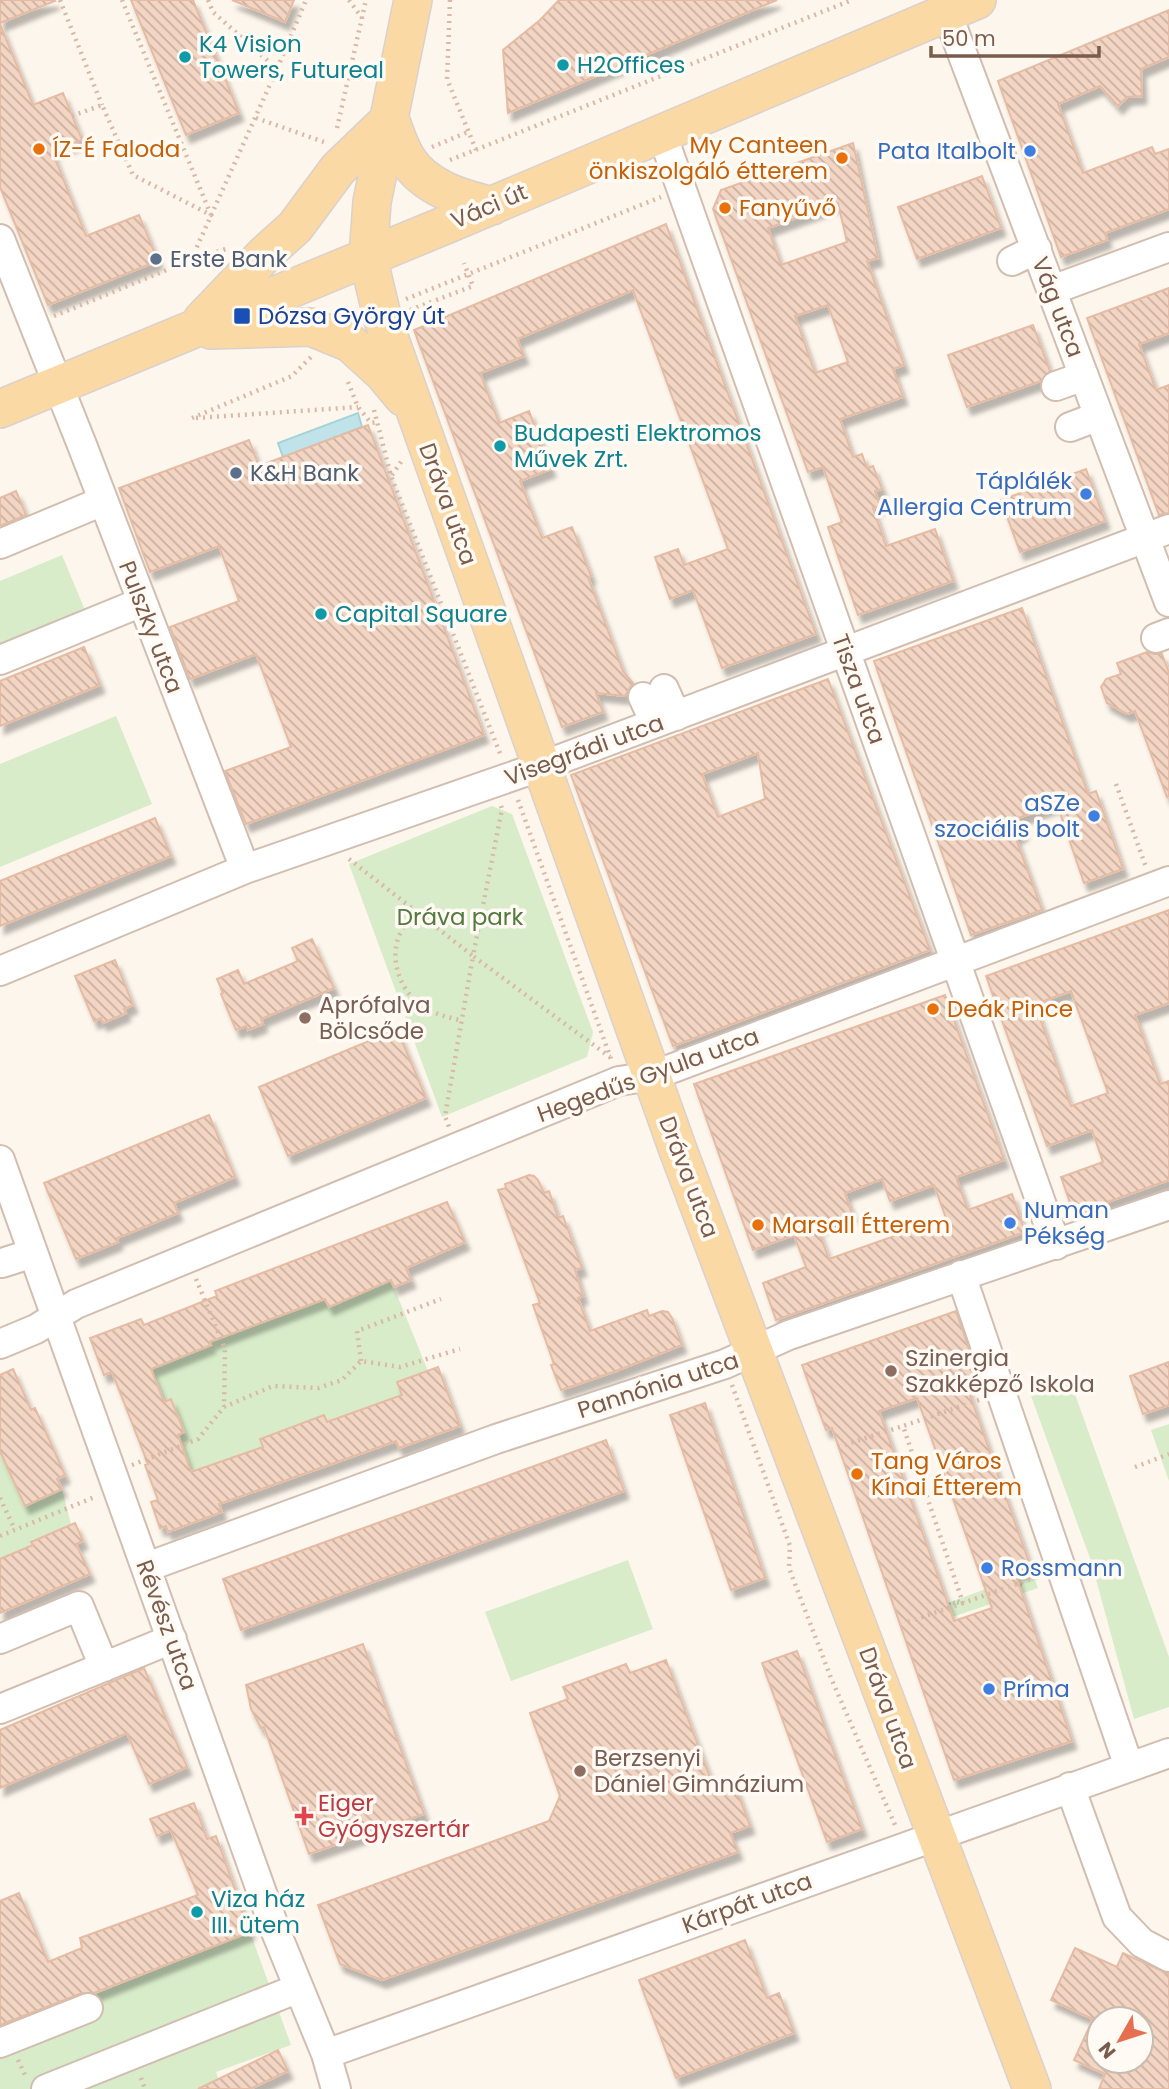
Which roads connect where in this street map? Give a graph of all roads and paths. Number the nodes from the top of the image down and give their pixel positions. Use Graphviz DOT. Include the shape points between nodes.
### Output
graph roads {
  1 [pos="60,0"];
  2 [pos="122,0"];
  3 [pos="208,0"];
  4 [pos="306,0"];
  5 [pos="349,0"];
  6 [pos="366,0"];
  7 [pos="413,0"];
  8 [pos="450,0"];
  9 [pos="852,0"];
  10 [pos="957,4"];
  11 [pos="362,19"];
  12 [pos="278,69"];
  13 [pos="102,105"];
  14 [pos="72,116"];
  15 [pos="256,117"];
  16 [pos="390,119"];
  17 [pos="337,129"];
  18 [pos="468,132"];
  19 [pos="662,134"];
  20 [pos="324,142"];
  21 [pos="426,149"];
  22 [pos="476,150"];
  23 [pos="442,163"];
  24 [pos="681,189"];
  25 [pos="492,205"];
  26 [pos="211,215"];
  27 [pos="0,239"];
  28 [pos="1169,247"];
  29 [pos="228,249"];
  30 [pos="368,257"];
  31 [pos="191,260"];
  32 [pos="464,262"];
  33 [pos="469,274"];
  34 [pos="433,289"];
  35 [pos="1052,290"];
  36 [pos="401,313"];
  37 [pos="34,324"];
  38 [pos="192,330"];
  39 [pos="292,376"];
  40 [pos="346,376"];
  41 [pos="1084,376"];
  42 [pos="58,384"];
  43 [pos="1055,386"];
  44 [pos="358,407"];
  45 [pos="0,409"];
  46 [pos="416,412"];
  47 [pos="1099,416"];
  48 [pos="1070,427"];
  49 [pos="103,502"];
  50 [pos="1157,533"];
  51 [pos="0,544"];
  52 [pos="142,602"];
  53 [pos="1169,602"];
  54 [pos="845,651"];
  55 [pos="0,660"];
  56 [pos="654,693"];
  57 [pos="665,720"];
  58 [pos="515,776"];
  59 [pos="1116,784"];
  60 [pos="327,841"];
  61 [pos="244,869"];
  62 [pos="1161,884"];
  63 [pos="417,911"];
  64 [pos="472,956"];
  65 [pos="956,962"];
  66 [pos="0,971"];
  67 [pos="463,1021"];
  68 [pos="610,1057"];
  69 [pos="652,1076"];
  70 [pos="455,1148"];
  71 [pos="0,1160"];
  72 [pos="1169,1205"];
  73 [pos="1056,1245"];
  74 [pos="33,1253"];
  75 [pos="188,1258"];
  76 [pos="2,1263"];
  77 [pos="961,1275"];
  78 [pos="441,1299"];
  79 [pos="56,1317"];
  80 [pos="0,1344"];
  81 [pos="460,1349"];
  82 [pos="755,1352"];
  83 [pos="361,1361"];
  84 [pos="1001,1393"];
  85 [pos="223,1407"];
  86 [pos="903,1426"];
  87 [pos="838,1447"];
  88 [pos="1169,1454"];
  89 [pos="1135,1467"];
  90 [pos="114,1480"];
  91 [pos="0,1498"];
  92 [pos="15,1530"];
  93 [pos="0,1536"];
  94 [pos="147,1567"];
  95 [pos="789,1568"];
  96 [pos="1061,1570"];
  97 [pos="963,1603"];
  98 [pos="908,1622"];
  99 [pos="0,1639"];
  100 [pos="172,1639"];
  101 [pos="104,1667"];
  102 [pos="0,1709"];
  103 [pos="1169,1753"];
  104 [pos="1129,1767"];
  105 [pos="1070,1787"];
  106 [pos="921,1841"];
  107 [pos="1169,1957"];
  108 [pos="299,1987"];
  109 [pos="88,2008"];
  110 [pos="0,2043"];
  111 [pos="326,2053"];
  112 [pos="46,2089"];
  113 [pos="336,2089"];
  114 [pos="1032,2089"];
  1 -- 13 [label="path"];
  2 -- 26 [label="path"];
  3 -- 12 [label="path" via="213,12"];
  4 -- 12 [label="path"];
  5 -- 11 [label="path"];
  6 -- 11 [label="path"];
  7 -- 16 [label="main road"];
  8 -- 18 [label="path" via="447,79"];
  9 -- 22 [label="path"];
  10 -- 19 [label="main road, Váci út"];
  10 -- 35 [label="street, Vág utca" via="1024,255"];
  11 -- 17 [label="path"];
  12 -- 15 [label="path"];
  13 -- 14 [label="path"];
  13 -- 26 [label="path" via="133,175"];
  15 -- 20 [label="path"];
  15 -- 26 [label="path"];
  16 -- 25 [label="main road" via="408,160 425,177 451,195"];
  16 -- 30 [label="main road" via="372,202"];
  16 -- 38 [label="main road" via="338,169 295,227"];
  18 -- 21 [label="path"];
  18 -- 22 [label="path"];
  19 -- 24 [label="street, Tisza utca"];
  19 -- 25 [label="main road, Váci út"];
  22 -- 23 [label="path"];
  24 -- 33 [label="path"];
  24 -- 54 [label="street, Tisza utca"];
  25 -- 30 [label="main road, Váci út"];
  26 -- 31 [label="path"];
  27 -- 37 [label="street, Pulszky utca"];
  28 -- 35 [label="street"];
  29 -- 31 [label="path"];
  30 -- 38 [label="main road, Váci út"];
  30 -- 46 [label="main road, Dráva utca" via="383,320"];
  31 -- 37 [label="path"];
  32 -- 33 [label="path"];
  33 -- 34 [label="path"];
  33 -- 36 [label="path" via="473,286"];
  35 -- 41 [label="street, Vág utca"];
  37 -- 42 [label="street, Pulszky utca"];
  38 -- 42 [label="main road, Váci út"];
  38 -- 46 [label="main road" via="311,327 350,342"];
  39 -- 44 [label="path" via="192,418"];
  40 -- 44 [label="path"];
  41 -- 43 [label="street"];
  41 -- 47 [label="street, Vág utca"];
  42 -- 45 [label="main road, Váci út"];
  42 -- 49 [label="street, Pulszky utca"];
  44 -- 58 [label="path" via="371,424 378,422 391,476"];
  46 -- 58 [label="main road, Dráva utca"];
  47 -- 48 [label="street"];
  47 -- 50 [label="street, Vág utca"];
  49 -- 51 [label="street"];
  49 -- 52 [label="street, Pulszky utca"];
  50 -- 53 [label="street, Vág utca"];
  50 -- 54 [label="street, Visegrádi utca"];
  52 -- 55 [label="street"];
  52 -- 61 [label="street, Pulszky utca"];
  54 -- 57 [label="street, Visegrádi utca"];
  54 -- 65 [label="street, Tisza utca"];
  56 -- 57 [label="street"];
  57 -- 58 [label="street, Visegrádi utca"];
  58 -- 60 [label="street, Visegrádi utca"];
  58 -- 64 [label="path" via="502,809"];
  58 -- 69 [label="main road, Dráva utca"];
  59 -- 62 [label="path"];
  60 -- 61 [label="street, Visegrádi utca"];
  60 -- 63 [label="path"];
  61 -- 66 [label="street, Visegrádi utca"];
  62 -- 65 [label="street, Hegedűs Gyula utca"];
  63 -- 64 [label="path"];
  63 -- 67 [label="path" via="403,927 397,945 401,984 431,1012"];
  64 -- 67 [label="path"];
  64 -- 68 [label="path"];
  65 -- 69 [label="street, Hegedűs Gyula utca"];
  65 -- 73 [label="street, Tisza utca"];
  67 -- 70 [label="path" via="445,1116"];
  69 -- 70 [label="street, Hegedűs Gyula utca" via="619,1081"];
  69 -- 82 [label="main road, Dráva utca"];
  70 -- 75 [label="street, Hegedűs Gyula utca"];
  71 -- 74 [label="street, Révész utca"];
  72 -- 73 [label="street, Pannónia utca"];
  73 -- 77 [label="street, Pannónia utca"];
  74 -- 76 [label="street"];
  74 -- 79 [label="street, Révész utca"];
  75 -- 79 [label="street, Hegedűs Gyula utca" via="76,1304"];
  75 -- 85 [label="path" via="225,1349"];
  77 -- 82 [label="street, Pannónia utca" via="789,1335"];
  77 -- 84 [label="street"];
  78 -- 83 [label="path" via="357,1331"];
  79 -- 80 [label="street, Hegedűs Gyula utca"];
  79 -- 90 [label="street, Révész utca"];
  81 -- 83 [label="path" via="400,1367"];
  82 -- 94 [label="street, Pannónia utca" via="496,1439"];
  82 -- 106 [label="main road, Dráva utca" via="919,1792"];
  83 -- 85 [label="path" via="342,1380 318,1388 272,1386"];
  84 -- 86 [label="path"];
  84 -- 96 [label="street"];
  85 -- 90 [label="path" via="198,1439"];
  86 -- 87 [label="path"];
  86 -- 97 [label="path"];
  88 -- 89 [label="path"];
  90 -- 92 [label="path"];
  90 -- 94 [label="street, Révész utca"];
  91 -- 92 [label="path"];
  92 -- 93 [label="path"];
  94 -- 100 [label="street, Révész utca"];
  95 -- 106 [label="path" via="831,1678"];
  96 -- 97 [label="path"];
  96 -- 104 [label="street"];
  97 -- 98 [label="path"];
  99 -- 101 [label="street" via="79,1606"];
  100 -- 101 [label="street"];
  100 -- 108 [label="street, Révész utca"];
  101 -- 102 [label="street"];
  103 -- 104 [label="street, Kárpát utca"];
  104 -- 105 [label="street, Kárpát utca"];
  105 -- 106 [label="street, Kárpát utca"];
  105 -- 107 [label="street" via="1117,1917 1142,1943"];
  106 -- 111 [label="street, Kárpát utca"];
  106 -- 114 [label="main road, Dráva utca"];
  108 -- 111 [label="street, Révész utca"];
  108 -- 112 [label="street"];
  109 -- 110 [label="street"];
  111 -- 113 [label="street, Révész utca"];
}
